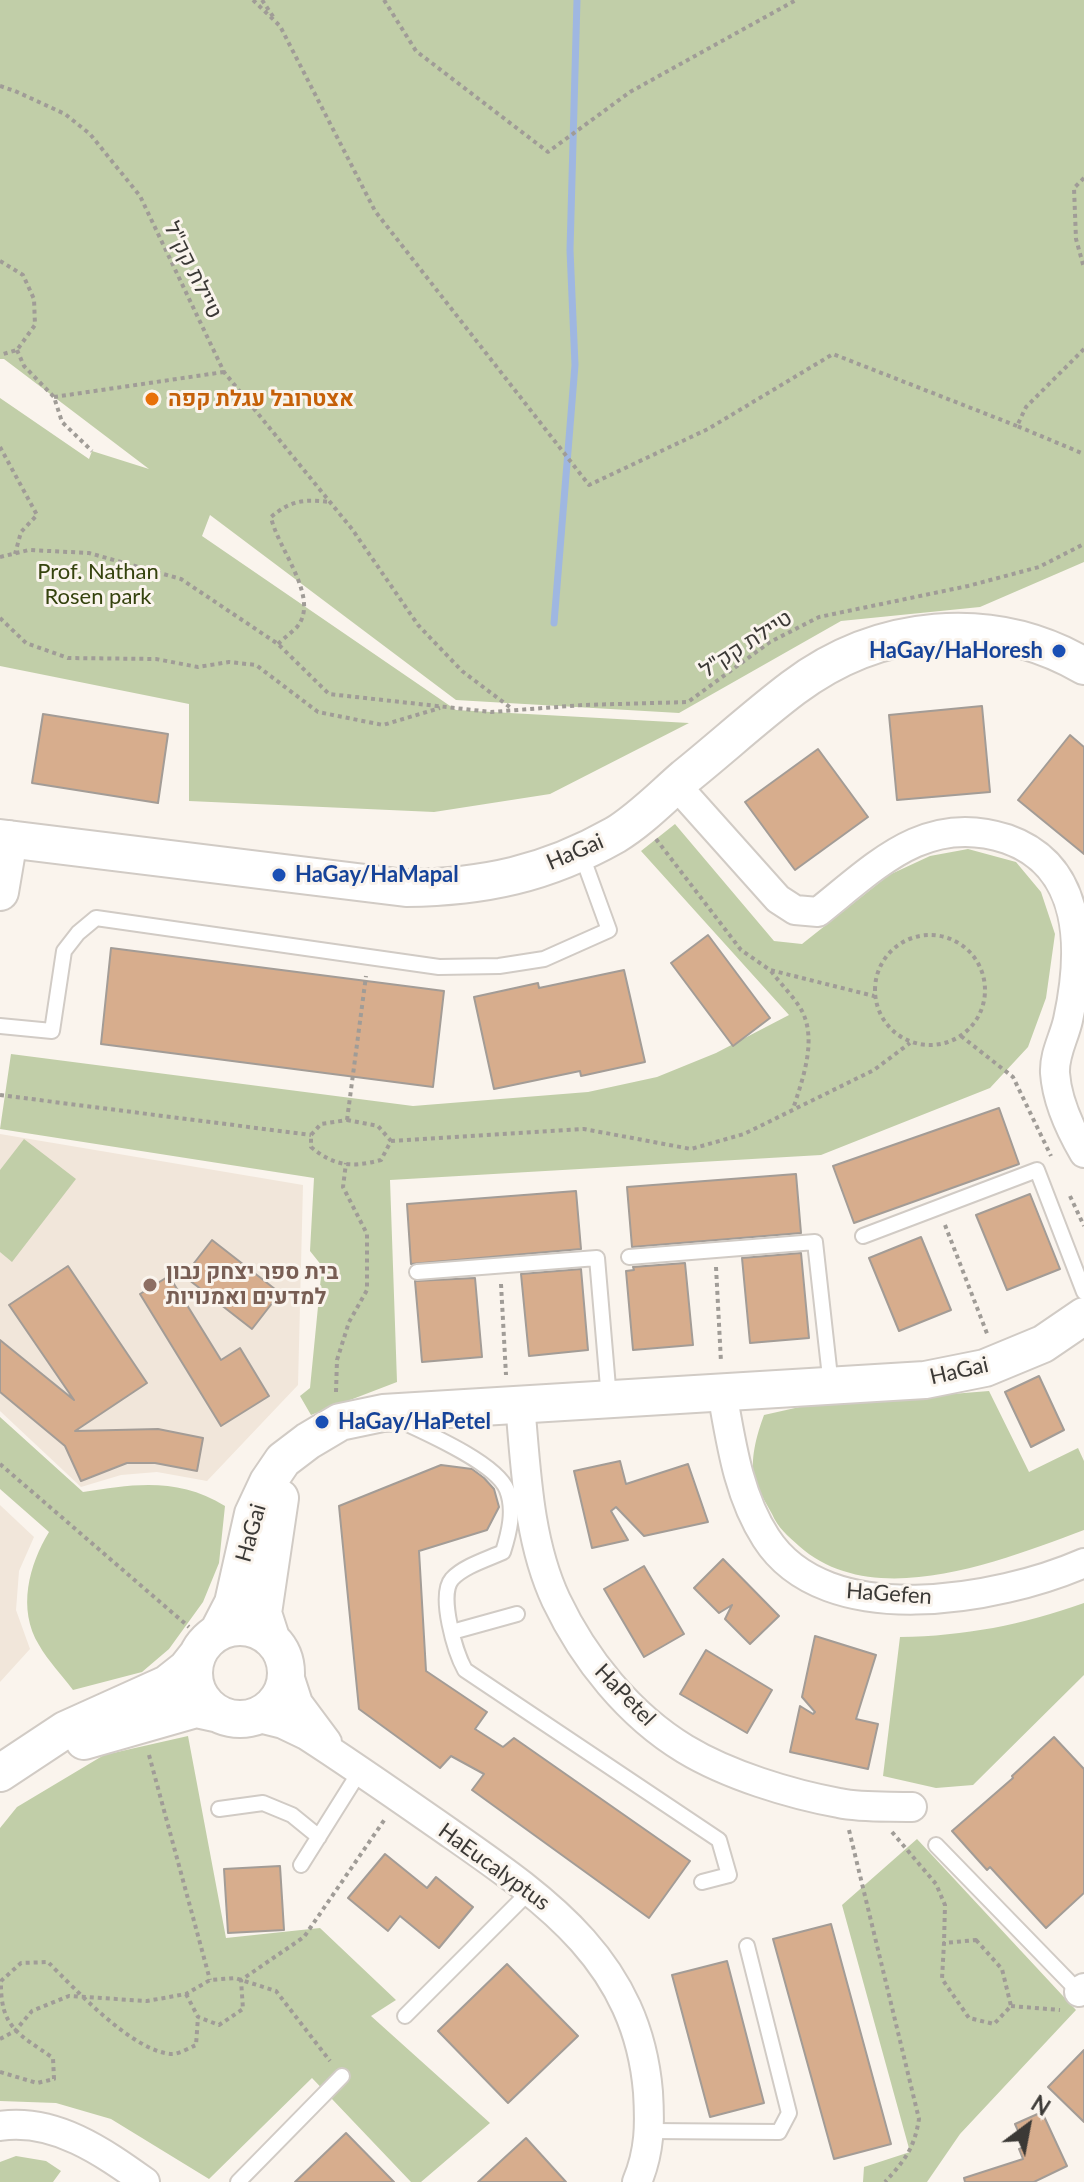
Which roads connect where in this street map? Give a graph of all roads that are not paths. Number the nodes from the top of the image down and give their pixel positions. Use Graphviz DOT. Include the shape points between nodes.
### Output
graph roads {
  1 [pos="1084,666"];
  2 [pos="676,785"];
  3 [pos="5,839"];
  4 [pos="580,851"];
  5 [pos="0,892"];
  6 [pos="0,1026"];
  7 [pos="1084,1153"];
  8 [pos="863,1236"];
  9 [pos="629,1257"];
  10 [pos="417,1272"];
  11 [pos="1084,1292"];
  12 [pos="1084,1316"];
  13 [pos="831,1386"];
  14 [pos="722,1392"];
  15 [pos="609,1399"];
  16 [pos="514,1405"];
  17 [pos="383,1413"];
  18 [pos="302,1445"];
  19 [pos="1084,1563"];
  20 [pos="517,1614"];
  21 [pos="452,1632"];
  22 [pos="207,1643"];
  23 [pos="278,1652"];
  24 [pos="219,1714"];
  25 [pos="255,1717"];
  26 [pos="32,1753"];
  27 [pos="352,1765"];
  28 [pos="0,1773"];
  29 [pos="912,1807"];
  30 [pos="219,1809"];
  31 [pos="319,1837"];
  32 [pos="936,1845"];
  33 [pos="301,1865"];
  34 [pos="702,1882"];
  35 [pos="531,1890"];
  36 [pos="747,1946"];
  37 [pos="1078,1997"];
  38 [pos="405,2016"];
  39 [pos="342,2076"];
  40 [pos="0,2126"];
  41 [pos="651,2131"];
  42 [pos="145,2182"];
  43 [pos="238,2182"];
  44 [pos="637,2182"];
  1 -- 2 [label="street, HaGai" via="1010,636 953,630 897,638 848,655 795,686"];
  2 -- 4 [label="street, HaGai" via="617,834"];
  2 -- 7 [label="street" via="778,899 795,910 818,912 895,852 961,830 1021,843 1048,862 1070,896 1079,930 1076,976 1055,1074 1059,1101"];
  3 -- 4 [label="street, HaGai" via="406,888 508,879"];
  3 -- 5 [label="street"];
  4 -- 6 [label="lane" via="609,930 544,959 439,967 96,918 64,951 52,1031"];
  8 -- 11 [label="lane" via="1037,1170"];
  9 -- 13 [label="lane" via="815,1242"];
  10 -- 15 [label="lane" via="597,1258"];
  12 -- 13 [label="street, HaGai" via="1043,1344 985,1368 925,1380"];
  13 -- 14 [label="street, HaGai"];
  14 -- 15 [label="street, HaGai"];
  14 -- 19 [label="street, HaGefen" via="733,1453 766,1540 792,1567 826,1587 920,1600 983,1592"];
  15 -- 16 [label="street, HaGai"];
  16 -- 17 [label="street, HaGai"];
  16 -- 29 [label="street, HaPetel" via="535,1533 556,1599 595,1667 638,1713 686,1750 739,1774 798,1794 856,1805"];
  17 -- 18 [label="street, HaGai" via="340,1422"];
  17 -- 21 [label="lane" via="482,1463 507,1489 511,1528 503,1552 455,1575 448,1585"];
  18 -- 22 [label="street, HaGai" via="268,1482 253,1514 233,1603"];
  18 -- 23 [label="street, HaGai" via="283,1486 263,1613"];
  20 -- 21 [label="lane"];
  21 -- 34 [label="lane" via="465,1670 719,1840 729,1875"];
  22 -- 23 [label="street" via="246,1626"];
  22 -- 24 [label="street" via="193,1669 199,1695"];
  22 -- 26 [label="street, HaGai" via="167,1684 65,1730"];
  23 -- 25 [label="street" via="286,1679 276,1702"];
  23 -- 27 [label="street, HaEucalyptus" via="298,1703 320,1736"];
  24 -- 25 [label="street"];
  24 -- 26 [label="street, HaGai" via="196,1709"];
  25 -- 27 [label="street, HaEucalyptus" via="283,1724"];
  26 -- 28 [label="street, HaGai"];
  27 -- 31 [label="lane"];
  27 -- 35 [label="street, HaEucalyptus"];
  30 -- 31 [label="lane" via="263,1803 292,1815"];
  31 -- 33 [label="lane"];
  32 -- 37 [label="lane"];
  35 -- 38 [label="lane"];
  35 -- 41 [label="street, HaEucalyptus" via="570,1924 602,1964 629,2014 646,2074"];
  36 -- 41 [label="lane" via="789,2113 779,2132"];
  39 -- 43 [label="lane"];
  40 -- 42 [label="street" via="32,2126 72,2137"];
  41 -- 44 [label="street, HaEucalyptus"];
}
